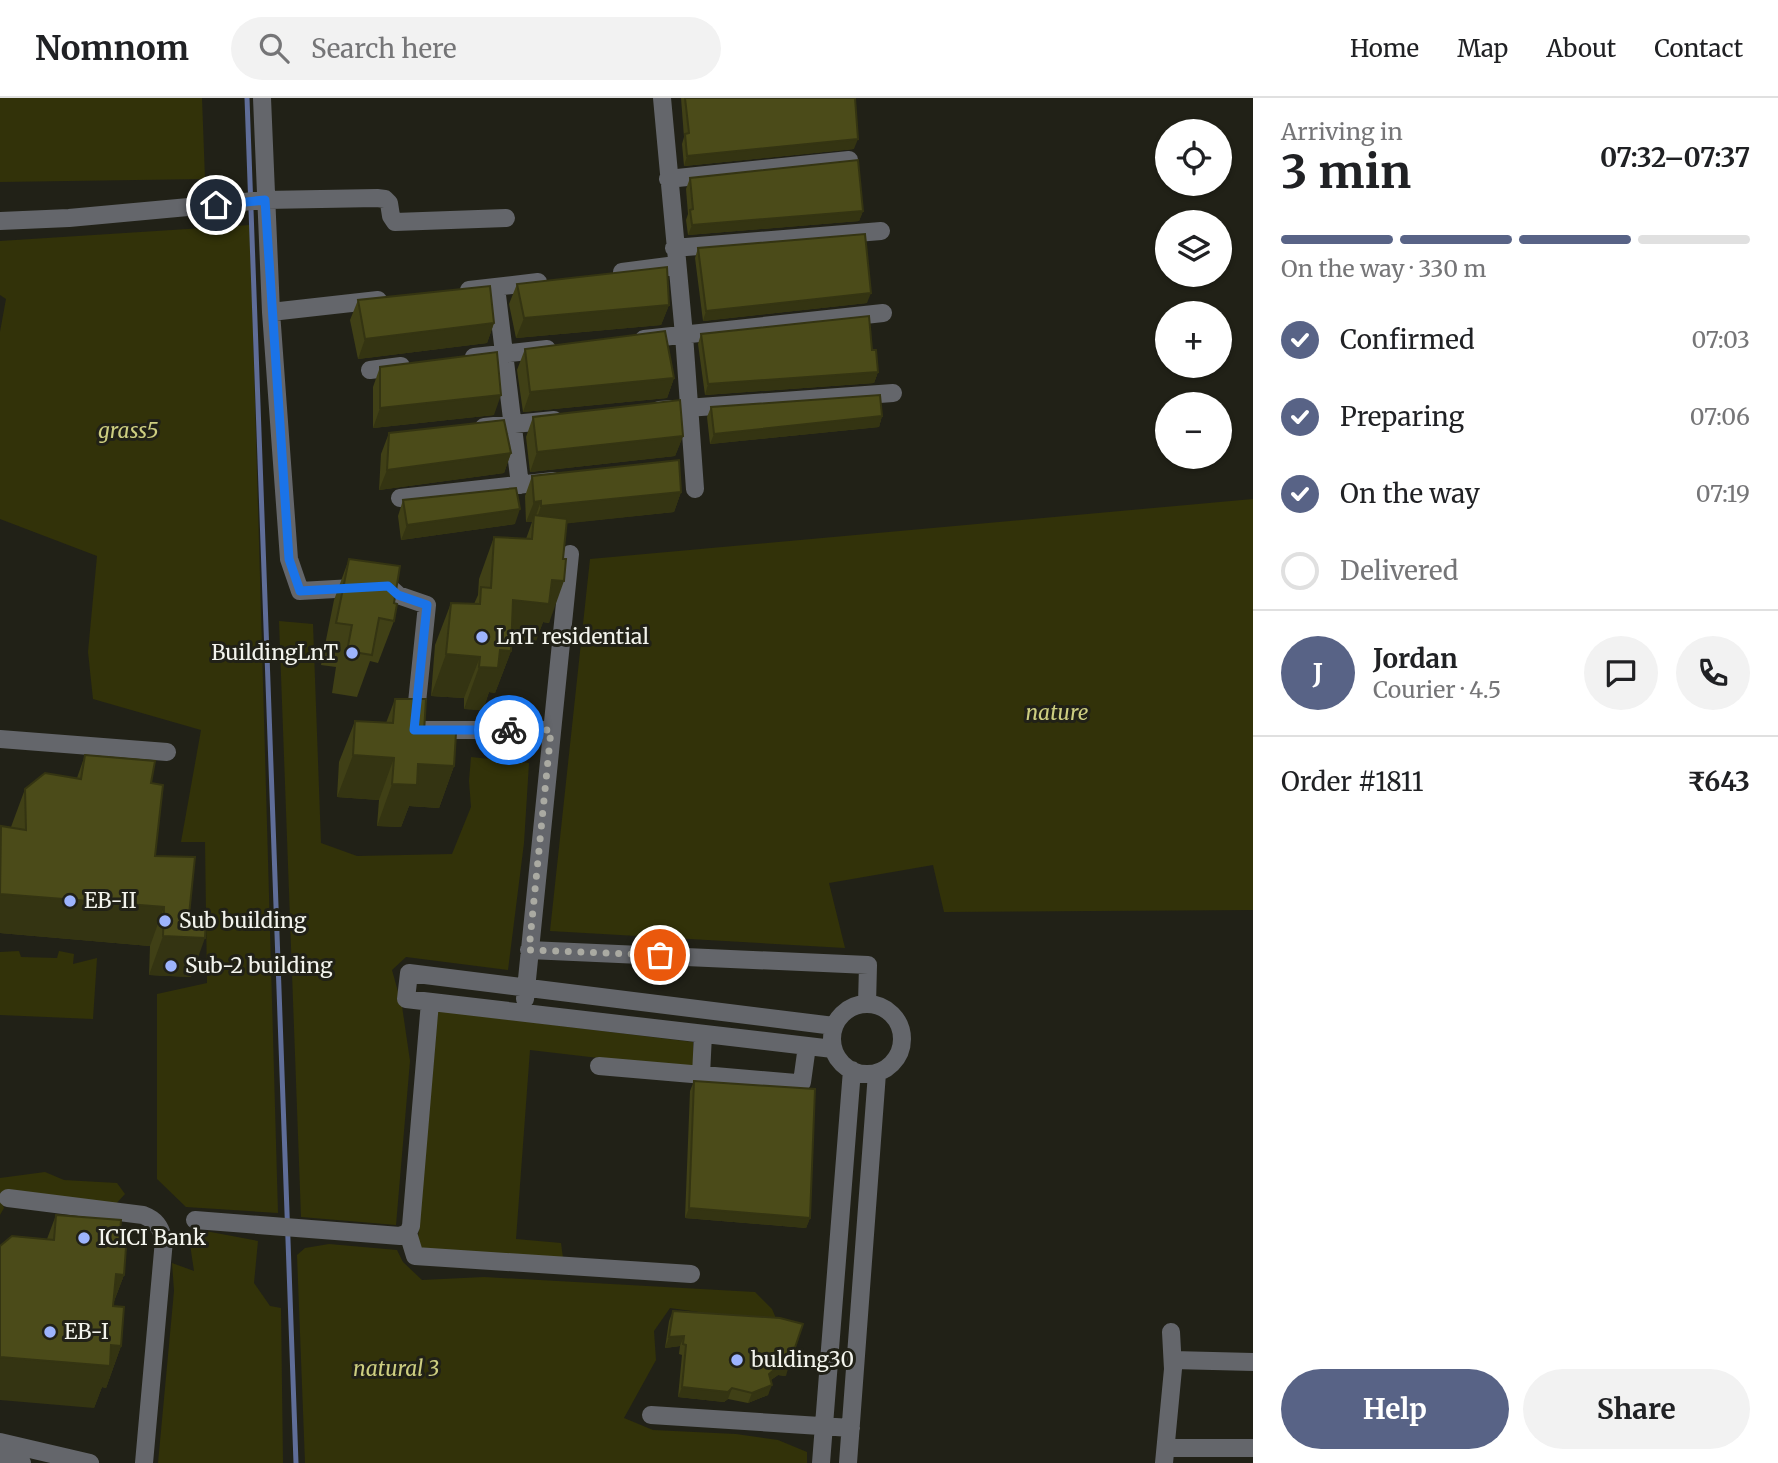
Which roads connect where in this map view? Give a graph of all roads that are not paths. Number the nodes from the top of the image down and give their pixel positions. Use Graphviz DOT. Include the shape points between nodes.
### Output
graph roads {
  1 [pos="262,98"];
  2 [pos="662,98"];
  3 [pos="849,160"];
  4 [pos="668,179"];
  5 [pos="265,200"];
  6 [pos="506,218"];
  7 [pos="0,221"];
  8 [pos="881,231"];
  9 [pos="675,257"];
  10 [pos="607,274"];
  11 [pos="551,281"];
  12 [pos="496,287"];
  13 [pos="456,292"];
  14 [pos="389,299"];
  15 [pos="271,312"];
  16 [pos="883,313"];
  17 [pos="684,335"];
  18 [pos="628,341"];
  19 [pos="559,348"];
  20 [pos="503,354"];
  21 [pos="463,359"];
  22 [pos="423,364"];
  23 [pos="370,370"];
  24 [pos="893,393"];
  25 [pos="689,407"];
  26 [pos="637,412"];
  27 [pos="571,419"];
  28 [pos="511,425"];
  29 [pos="473,428"];
  30 [pos="573,479"];
  31 [pos="520,485"];
  32 [pos="695,489"];
  33 [pos="400,498"];
  34 [pos="570,554"];
  35 [pos="387,730"];
  36 [pos="414,730"];
  37 [pos="551,730"];
  38 [pos="0,739"];
  39 [pos="167,752"];
  40 [pos="529,950"];
  41 [pos="526,988"];
  42 [pos="430,1002"];
  43 [pos="867,1004"];
  44 [pos="524,1013"];
  45 [pos="834,1026"];
  46 [pos="703,1034"];
  47 [pos="807,1046"];
  48 [pos="833,1049"];
  49 [pos="599,1066"];
  50 [pos="852,1070"];
  51 [pos="877,1073"];
  52 [pos="701,1075"];
  53 [pos="8,1198"];
  54 [pos="195,1220"];
  55 [pos="408,1233"];
  56 [pos="691,1274"];
  57 [pos="1171,1332"];
  58 [pos="1173,1360"];
  59 [pos="1253,1362"];
  60 [pos="651,1415"];
  61 [pos="824,1426"];
  62 [pos="851,1428"];
  63 [pos="0,1443"];
  64 [pos="1253,1448"];
  65 [pos="1165,1456"];
  66 [pos="0,1458"];
  67 [pos="22,1463"];
  68 [pos="90,1463"];
  69 [pos="144,1463"];
  70 [pos="821,1463"];
  71 [pos="848,1463"];
  1 -- 5 [label="street"];
  2 -- 4 [label="street"];
  3 -- 4 [label="street"];
  4 -- 9 [label="street"];
  5 -- 6 [label="street" via="385,199 395,222"];
  5 -- 7 [label="street"];
  5 -- 15 [label="street"];
  8 -- 9 [label="street"];
  9 -- 10 [label="street"];
  9 -- 17 [label="street"];
  11 -- 12 [label="street"];
  12 -- 13 [label="street"];
  12 -- 20 [label="street"];
  14 -- 15 [label="street"];
  15 -- 36 [label="street" via="289,559 300,591 388,586 398,595 427,605"];
  16 -- 17 [label="street"];
  17 -- 18 [label="street"];
  17 -- 25 [label="street"];
  19 -- 20 [label="street"];
  20 -- 21 [label="street"];
  20 -- 28 [label="street"];
  22 -- 23 [label="street"];
  24 -- 25 [label="street"];
  25 -- 26 [label="street"];
  25 -- 32 [label="street" via="686,467"];
  27 -- 28 [label="street"];
  28 -- 29 [label="street"];
  28 -- 31 [label="street"];
  30 -- 31 [label="street"];
  31 -- 33 [label="street"];
  34 -- 37 [label="street"];
  35 -- 36 [label="street"];
  36 -- 37 [label="street"];
  37 -- 40 [label="street"];
  38 -- 39 [label="street"];
  40 -- 41 [label="street"];
  40 -- 43 [label="street" via="868,965"];
  41 -- 42 [label="street" via="409,973 406,999"];
  41 -- 44 [label="street"];
  41 -- 45 [label="street"];
  42 -- 44 [label="street"];
  42 -- 55 [label="street"];
  43 -- 45 [label="street" via="850,1008"];
  43 -- 51 [label="street" via="895,1017 903,1040 895,1060"];
  44 -- 46 [label="street"];
  45 -- 48 [label="street"];
  46 -- 47 [label="street"];
  46 -- 52 [label="street"];
  47 -- 48 [label="street"];
  47 -- 52 [label="street" via="802,1082"];
  48 -- 50 [label="street"];
  49 -- 52 [label="street"];
  50 -- 51 [label="street"];
  50 -- 61 [label="street"];
  51 -- 62 [label="street"];
  53 -- 69 [label="street" via="143,1214 161,1228 164,1240"];
  54 -- 55 [label="street"];
  55 -- 56 [label="street" via="418,1258"];
  57 -- 58 [label="street"];
  58 -- 59 [label="street"];
  58 -- 65 [label="street"];
  60 -- 61 [label="street"];
  61 -- 62 [label="street"];
  61 -- 70 [label="street"];
  62 -- 71 [label="street"];
  63 -- 68 [label="street"];
  64 -- 65 [label="street"];
  66 -- 67 [label="street"];
}
